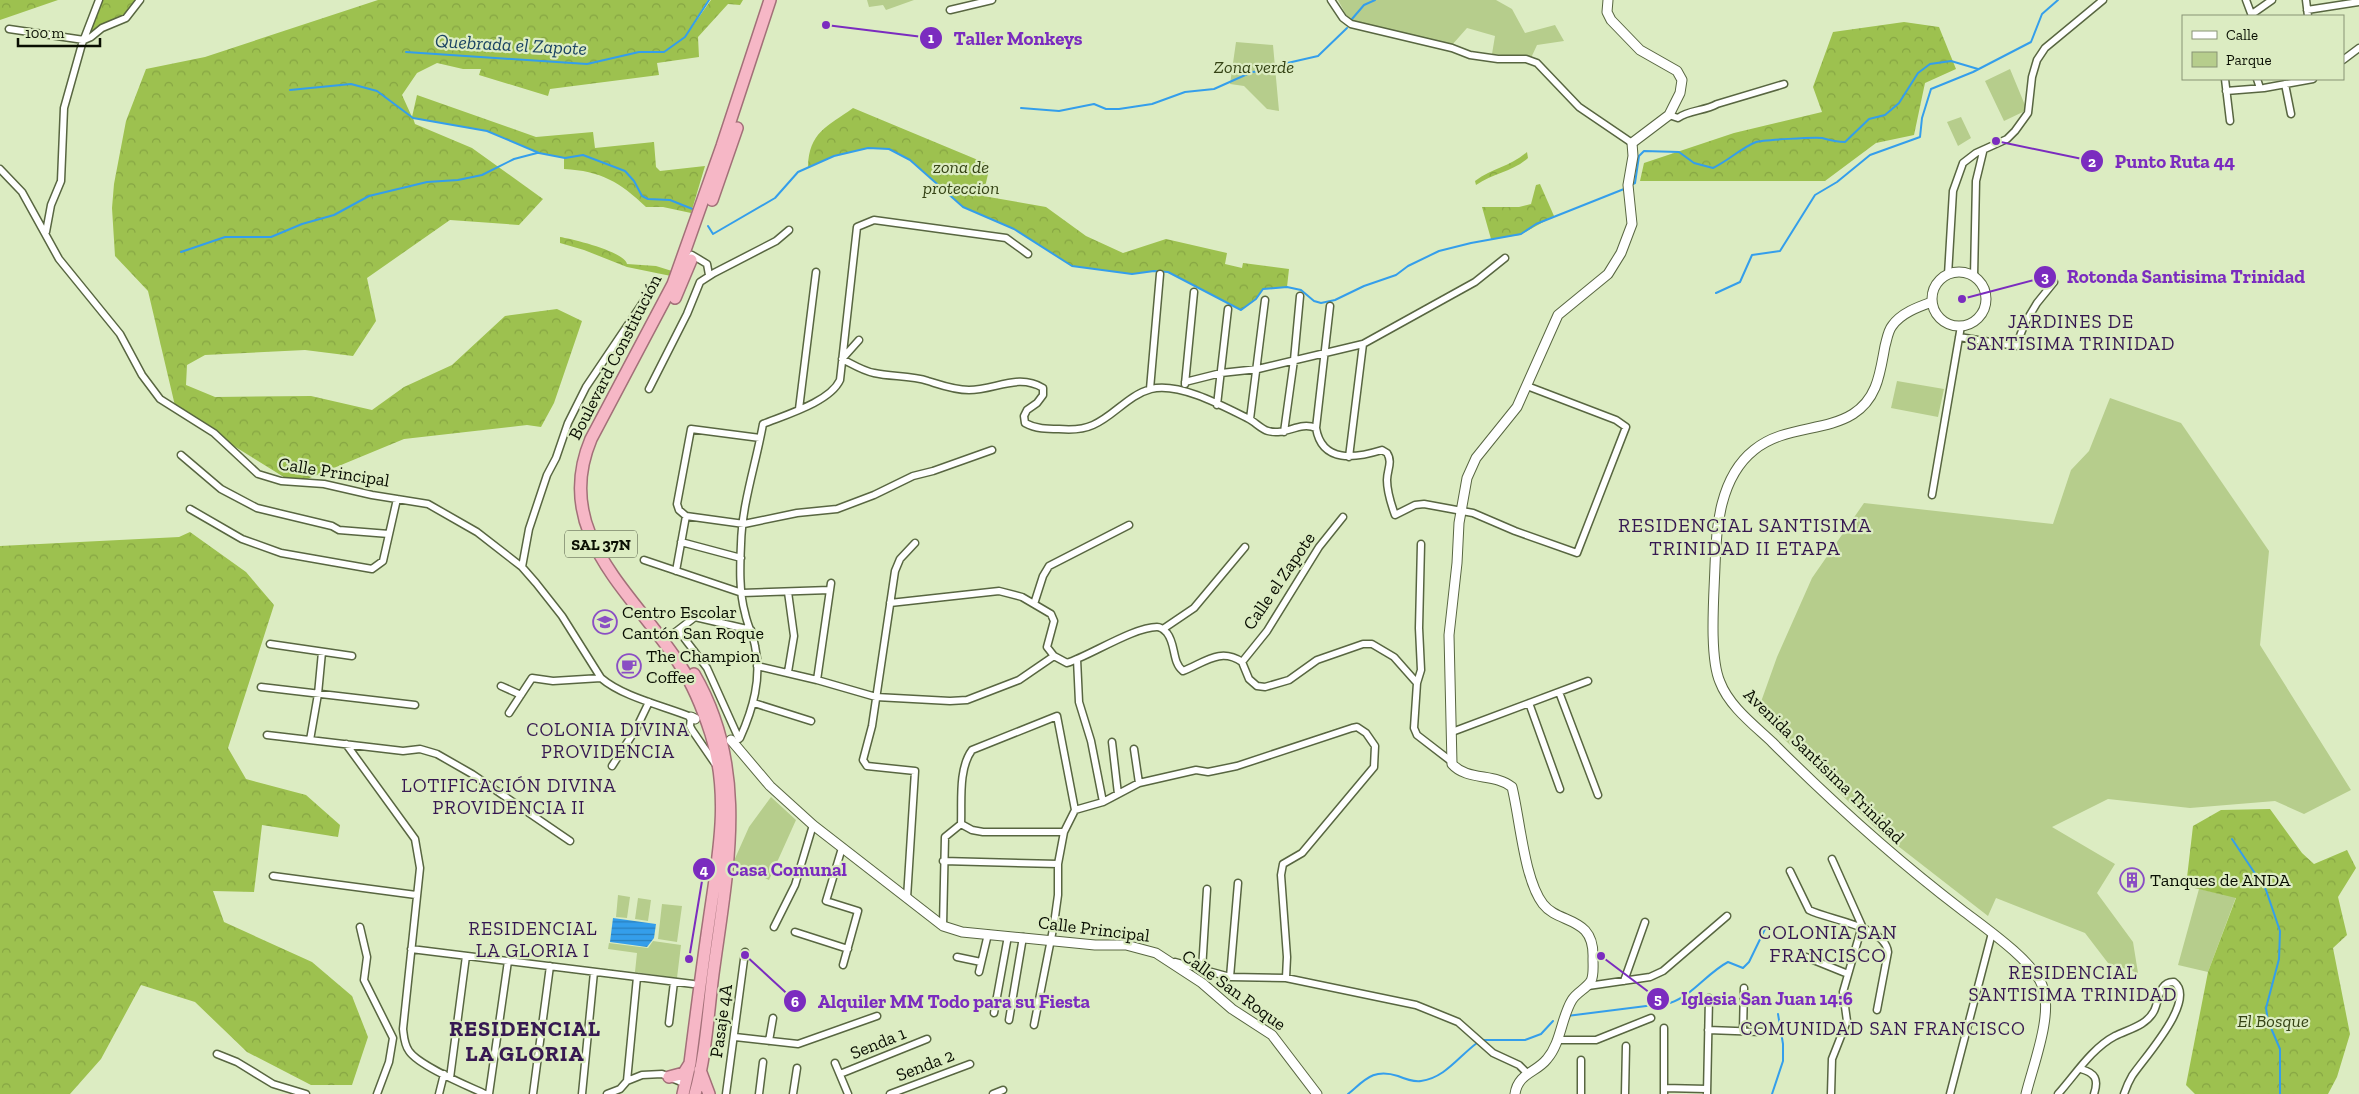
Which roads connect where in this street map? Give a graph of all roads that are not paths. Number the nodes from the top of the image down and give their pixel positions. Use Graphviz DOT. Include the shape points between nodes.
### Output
graph roads {
  1 [pos="99,0"];
  2 [pos="140,0"];
  3 [pos="770,0"];
  4 [pos="778,0"];
  5 [pos="992,0"];
  6 [pos="1332,0"];
  7 [pos="1608,0"];
  8 [pos="2103,0"];
  9 [pos="2246,0"];
  10 [pos="2272,0"];
  11 [pos="2306,0"];
  12 [pos="2359,2"];
  13 [pos="2317,9"];
  14 [pos="950,10"];
  15 [pos="2307,13"];
  16 [pos="2252,15"];
  17 [pos="9,29"];
  18 [pos="84,40"];
  19 [pos="2359,48"];
  20 [pos="2344,59"];
  21 [pos="2225,80"];
  22 [pos="2258,80"];
  23 [pos="2307,80"];
  24 [pos="1784,84"];
  25 [pos="2285,84"];
  26 [pos="2260,88"];
  27 [pos="2226,91"];
  28 [pos="2290,114"];
  29 [pos="1669,115"];
  30 [pos="2230,120"];
  31 [pos="1632,143"];
  32 [pos="1983,152"];
  33 [pos="0,169"];
  34 [pos="789,230"];
  35 [pos="46,232"];
  36 [pos="1028,254"];
  37 [pos="692,255"];
  38 [pos="1505,258"];
  39 [pos="816,272"];
  40 [pos="1160,274"];
  41 [pos="709,275"];
  42 [pos="1948,275"];
  43 [pos="1974,277"];
  44 [pos="2054,282"];
  45 [pos="654,286"];
  46 [pos="1194,292"];
  47 [pos="1300,296"];
  48 [pos="1264,300"];
  49 [pos="1932,302"];
  50 [pos="1330,306"];
  51 [pos="1228,309"];
  52 [pos="1961,326"];
  53 [pos="1959,337"];
  54 [pos="859,340"];
  55 [pos="1363,344"];
  56 [pos="1326,354"];
  57 [pos="842,360"];
  58 [pos="1294,360"];
  59 [pos="1258,368"];
  60 [pos="1221,373"];
  61 [pos="1185,382"];
  62 [pos="1527,386"];
  63 [pos="649,389"];
  64 [pos="1150,389"];
  65 [pos="1184,391"];
  66 [pos="1217,404"];
  67 [pos="799,409"];
  68 [pos="1250,419"];
  69 [pos="1316,428"];
  70 [pos="1284,432"];
  71 [pos="760,438"];
  72 [pos="992,450"];
  73 [pos="181,455"];
  74 [pos="1349,458"];
  75 [pos="1932,494"];
  76 [pos="397,498"];
  77 [pos="190,509"];
  78 [pos="1461,510"];
  79 [pos="686,516"];
  80 [pos="1343,517"];
  81 [pos="744,524"];
  82 [pos="1129,525"];
  83 [pos="390,534"];
  84 [pos="681,542"];
  85 [pos="915,543"];
  86 [pos="1421,544"];
  87 [pos="1245,547"];
  88 [pos="741,558"];
  89 [pos="644,560"];
  90 [pos="522,568"];
  91 [pos="676,571"];
  92 [pos="788,592"];
  93 [pos="742,593"];
  94 [pos="890,603"];
  95 [pos="1034,604"];
  96 [pos="1163,629"];
  97 [pos="678,630"];
  98 [pos="751,630"];
  99 [pos="669,637"];
  100 [pos="270,644"];
  101 [pos="322,652"];
  102 [pos="352,656"];
  103 [pos="1054,656"];
  104 [pos="1077,659"];
  105 [pos="1242,662"];
  106 [pos="758,666"];
  107 [pos="788,672"];
  108 [pos="601,678"];
  109 [pos="817,680"];
  110 [pos="1588,682"];
  111 [pos="1417,683"];
  112 [pos="500,686"];
  113 [pos="261,688"];
  114 [pos="1559,692"];
  115 [pos="318,694"];
  116 [pos="521,695"];
  117 [pos="876,697"];
  118 [pos="649,702"];
  119 [pos="1529,703"];
  120 [pos="754,704"];
  121 [pos="415,705"];
  122 [pos="509,714"];
  123 [pos="811,721"];
  124 [pos="1452,732"];
  125 [pos="267,735"];
  126 [pos="310,740"];
  127 [pos="736,742"];
  128 [pos="1112,742"];
  129 [pos="346,744"];
  130 [pos="1134,749"];
  131 [pos="1452,762"];
  132 [pos="612,766"];
  133 [pos="720,769"];
  134 [pos="1140,783"];
  135 [pos="1560,789"];
  136 [pos="1118,794"];
  137 [pos="1598,795"];
  138 [pos="1104,802"];
  139 [pos="1075,810"];
  140 [pos="961,824"];
  141 [pos="813,825"];
  142 [pos="1064,832"];
  143 [pos="570,841"];
  144 [pos="842,848"];
  145 [pos="1832,859"];
  146 [pos="943,861"];
  147 [pos="1058,864"];
  148 [pos="1790,871"];
  149 [pos="273,876"];
  150 [pos="1238,884"];
  151 [pos="1207,889"];
  152 [pos="416,896"];
  153 [pos="907,898"];
  154 [pos="1727,916"];
  155 [pos="1645,922"];
  156 [pos="943,926"];
  157 [pos="360,927"];
  158 [pos="774,927"];
  159 [pos="1862,928"];
  160 [pos="795,932"];
  161 [pos="1992,933"];
  162 [pos="988,934"];
  163 [pos="1008,936"];
  164 [pos="1023,937"];
  165 [pos="1050,939"];
  166 [pos="411,948"];
  167 [pos="848,949"];
  168 [pos="745,952"];
  169 [pos="466,956"];
  170 [pos="1806,957"];
  171 [pos="957,958"];
  172 [pos="1166,960"];
  173 [pos="508,961"];
  174 [pos="982,962"];
  175 [pos="843,965"];
  176 [pos="550,966"];
  177 [pos="1202,970"];
  178 [pos="594,972"];
  179 [pos="979,972"];
  180 [pos="1848,974"];
  181 [pos="637,977"];
  182 [pos="1230,977"];
  183 [pos="1286,978"];
  184 [pos="1624,981"];
  185 [pos="674,982"];
  186 [pos="693,984"];
  187 [pos="1588,986"];
  188 [pos="1744,988"];
  189 [pos="1709,998"];
  190 [pos="1877,1010"];
  191 [pos="994,1013"];
  192 [pos="877,1016"];
  193 [pos="773,1018"];
  194 [pos="1651,1018"];
  195 [pos="1009,1020"];
  196 [pos="669,1023"];
  197 [pos="1034,1025"];
  198 [pos="1664,1028"];
  199 [pos="1708,1030"];
  200 [pos="1743,1031"];
  201 [pos="1762,1032"];
  202 [pos="393,1038"];
  203 [pos="735,1038"];
  204 [pos="927,1039"];
  205 [pos="1557,1040"];
  206 [pos="404,1041"];
  207 [pos="769,1041"];
  208 [pos="1626,1046"];
  209 [pos="217,1054"];
  210 [pos="1581,1060"];
  211 [pos="763,1062"];
  212 [pos="835,1063"];
  213 [pos="970,1064"];
  214 [pos="695,1067"];
  215 [pos="797,1068"];
  216 [pos="2081,1068"];
  217 [pos="1527,1073"];
  218 [pos="444,1074"];
  219 [pos="840,1074"];
  220 [pos="669,1077"];
  221 [pos="450,1078"];
  222 [pos="627,1081"];
  223 [pos="468,1090"];
  224 [pos="1003,1090"];
  225 [pos="620,1091"];
  226 [pos="683,1091"];
  227 [pos="1664,1091"];
  228 [pos="1707,1091"];
  229 [pos="698,1093"];
  230 [pos="2127,1093"];
  231 [pos="306,1094"];
  232 [pos="377,1094"];
  233 [pos="439,1094"];
  234 [pos="485,1094"];
  235 [pos="489,1094"];
  236 [pos="533,1094"];
  237 [pos="582,1094"];
  238 [pos="607,1094"];
  239 [pos="709,1094"];
  240 [pos="726,1094"];
  241 [pos="759,1094"];
  242 [pos="793,1094"];
  243 [pos="848,1094"];
  244 [pos="890,1094"];
  245 [pos="994,1094"];
  246 [pos="1318,1094"];
  247 [pos="1516,1094"];
  248 [pos="1581,1094"];
  249 [pos="1625,1094"];
  250 [pos="1831,1094"];
  251 [pos="1950,1094"];
  252 [pos="2026,1094"];
  253 [pos="2058,1094"];
  254 [pos="2094,1094"];
  1 -- 18 [label="street"];
  2 -- 18 [label="street" via="126,18"];
  3 -- 133 [label="highway, Boulevard Constitución / SAL 37N" via="677,275 590,439 580,488 582,512 592,544 686,676 703,710"];
  4 -- 37 [label="highway, Boulevard Constitución / SAL 37N"];
  5 -- 14 [label="street"];
  6 -- 31 [label="street" via="1343,18 1351,24 1407,36 1470,55 1526,59 1537,63 1579,107"];
  7 -- 29 [label="street" via="1607,12 1611,20 1640,50 1682,78 1680,93"];
  8 -- 32 [label="street" via="2045,48 2032,77 2030,102 2024,120 2007,139"];
  9 -- 16 [label="street"];
  10 -- 16 [label="street"];
  11 -- 13 [label="street"];
  11 -- 15 [label="street"];
  12 -- 13 [label="street"];
  13 -- 15 [label="street"];
  17 -- 18 [label="street"];
  18 -- 35 [label="street" via="64,108 61,181 51,205"];
  19 -- 20 [label="street"];
  21 -- 27 [label="street"];
  22 -- 26 [label="street"];
  23 -- 25 [label="street"];
  24 -- 29 [label="street" via="1678,118"];
  25 -- 26 [label="street"];
  25 -- 28 [label="street"];
  26 -- 27 [label="street"];
  27 -- 30 [label="street"];
  29 -- 31 [label="street"];
  31 -- 62 [label="street" via="1634,156 1628,185 1632,224 1621,253 1608,274 1558,315"];
  32 -- 42 [label="street" via="1963,163 1954,184"];
  32 -- 43 [label="street" via="1976,181"];
  33 -- 35 [label="street, Calle Principal" via="22,192"];
  34 -- 41 [label="street" via="747,257"];
  35 -- 76 [label="street, Calle Principal" via="59,259 120,334 150,388 177,411 214,433 258,474 281,481 324,484"];
  36 -- 57 [label="street" via="1006,238 874,220 857,227"];
  37 -- 41 [label="street" via="707,264"];
  37 -- 99 [label="highway, Boulevard Constitución / SAL 37N" via="665,319 596,443 588,487 590,514 600,543"];
  38 -- 55 [label="street" via="1475,282"];
  39 -- 67 [label="street"];
  40 -- 64 [label="street"];
  41 -- 63 [label="street" via="700,282"];
  42 -- 43 [label="street" via="1957,273"];
  42 -- 49 [label="street" via="1937,284"];
  43 -- 52 [label="street" via="1985,292 1985,305 1975,321"];
  44 -- 53 [label="street" via="2037,302 2016,346"];
  45 -- 90 [label="street" via="586,387 568,423 556,458 546,474 529,529"];
  46 -- 61 [label="street"];
  47 -- 58 [label="street"];
  48 -- 59 [label="street"];
  49 -- 52 [label="street" via="1934,310 1945,322"];
  49 -- 161 [label="street, Avenida Santísima Trinidad" via="1891,326 1878,385 1864,406 1850,416 1770,439 1748,454 1732,475 1722,506 1716,547 1716,670 1722,687 1742,713 1817,787 1897,859"];
  50 -- 56 [label="street"];
  51 -- 60 [label="street"];
  52 -- 53 [label="street"];
  53 -- 75 [label="street"];
  54 -- 57 [label="street"];
  55 -- 56 [label="street"];
  55 -- 74 [label="street"];
  56 -- 58 [label="street"];
  56 -- 69 [label="street"];
  57 -- 64 [label="street" via="873,373 926,380 941,387 993,388 1017,380 1033,382 1043,388 1043,394 1024,416 1026,423 1043,429 1074,430 1092,426 1131,398"];
  57 -- 67 [label="street" via="837,386 821,399"];
  58 -- 59 [label="street"];
  58 -- 70 [label="street"];
  59 -- 60 [label="street"];
  59 -- 68 [label="street"];
  60 -- 61 [label="street"];
  60 -- 66 [label="street"];
  61 -- 65 [label="street"];
  62 -- 78 [label="street" via="1511,415 1472,464 1464,485"];
  62 -- 78 [label="street" via="1616,420 1626,427 1580,549 1576,553 1569,552"];
  64 -- 65 [label="street"];
  65 -- 66 [label="street"];
  66 -- 68 [label="street"];
  67 -- 71 [label="street" via="763,424"];
  68 -- 70 [label="street" via="1267,431"];
  69 -- 70 [label="street" via="1300,426"];
  69 -- 74 [label="street" via="1330,453"];
  71 -- 79 [label="street" via="691,429 677,504"];
  71 -- 81 [label="street" via="748,486"];
  72 -- 81 [label="street" via="912,476 837,509"];
  73 -- 83 [label="street" via="221,489 257,508 339,530"];
  74 -- 78 [label="street" via="1382,450 1387,453 1390,467 1387,479 1395,515 1424,504"];
  76 -- 83 [label="street"];
  76 -- 90 [label="street, Calle Principal" via="428,504 462,522 491,541"];
  77 -- 83 [label="street" via="242,539 281,553 372,569 383,561"];
  78 -- 124 [label="street" via="1449,635"];
  79 -- 81 [label="street"];
  79 -- 84 [label="street"];
  80 -- 105 [label="street, Calle el Zapote" via="1319,547 1267,631"];
  81 -- 88 [label="street"];
  82 -- 95 [label="street" via="1049,566"];
  84 -- 88 [label="street"];
  84 -- 91 [label="street"];
  85 -- 94 [label="street" via="895,571"];
  86 -- 111 [label="street" via="1421,670"];
  87 -- 96 [label="street" via="1194,608"];
  88 -- 93 [label="street"];
  89 -- 91 [label="street"];
  90 -- 108 [label="street, Calle Principal" via="562,616"];
  91 -- 93 [label="street"];
  92 -- 93 [label="street"];
  92 -- 107 [label="street" via="794,636"];
  92 -- 109 [label="street" via="830,587"];
  93 -- 98 [label="street"];
  94 -- 95 [label="street" via="999,591"];
  94 -- 117 [label="street"];
  95 -- 103 [label="street" via="1053,618 1047,642"];
  96 -- 104 [label="street" via="1158,627 1130,636"];
  96 -- 105 [label="street" via="1172,639 1178,666 1183,671 1217,655"];
  97 -- 98 [label="street" via="695,617"];
  97 -- 99 [label="street"];
  97 -- 127 [label="street" via="706,668"];
  98 -- 106 [label="street"];
  99 -- 214 [label="highway, Boulevard Constitución / SAL 37N" via="695,675 713,711 730,789 730,843"];
  100 -- 101 [label="street"];
  101 -- 102 [label="street"];
  101 -- 115 [label="street"];
  103 -- 104 [label="street" via="1067,663"];
  103 -- 117 [label="street" via="1020,680 967,700"];
  104 -- 138 [label="street" via="1078,702 1091,741"];
  105 -- 111 [label="street" via="1249,679 1257,686 1265,687 1289,680 1317,660 1363,644 1372,644 1394,657"];
  106 -- 107 [label="street"];
  106 -- 120 [label="street"];
  107 -- 109 [label="street"];
  108 -- 116 [label="street" via="553,681 532,678"];
  108 -- 118 [label="street, Calle Principal"];
  109 -- 117 [label="street"];
  110 -- 114 [label="street"];
  111 -- 131 [label="street" via="1414,728 1417,735"];
  112 -- 116 [label="street"];
  113 -- 115 [label="street"];
  114 -- 119 [label="street"];
  114 -- 137 [label="street"];
  115 -- 121 [label="street"];
  115 -- 126 [label="street"];
  116 -- 122 [label="street"];
  117 -- 153 [label="street" via="863,760 867,766 915,771"];
  118 -- 132 [label="street"];
  118 -- 133 [label="street, Calle Principal" via="693,718 692,730"];
  119 -- 124 [label="street"];
  119 -- 135 [label="street"];
  120 -- 123 [label="street"];
  120 -- 127 [label="street"];
  124 -- 131 [label="street"];
  125 -- 126 [label="street"];
  126 -- 129 [label="street"];
  127 -- 141 [label="street, Calle Principal" via="770,786"];
  128 -- 136 [label="street"];
  129 -- 143 [label="street" via="403,751 420,749 437,754"];
  129 -- 152 [label="street" via="416,839 420,868"];
  130 -- 134 [label="street"];
  131 -- 187 [label="street" via="1463,772 1512,787 1527,861 1539,896 1547,908 1583,927 1592,946 1592,977"];
  133 -- 214 [label="highway, Boulevard Constitución / SAL 37N" via="722,838"];
  134 -- 136 [label="street"];
  134 -- 183 [label="street" via="1196,770 1208,772 1237,766 1352,728 1366,733 1375,746 1374,767 1302,853 1283,864"];
  136 -- 138 [label="street"];
  138 -- 139 [label="street"];
  139 -- 140 [label="street" via="1057,716 972,750 966,758"];
  139 -- 142 [label="street"];
  140 -- 142 [label="street" via="983,832"];
  140 -- 146 [label="street" via="945,837"];
  141 -- 144 [label="street, Calle Principal"];
  141 -- 158 [label="street" via="795,886"];
  142 -- 147 [label="street"];
  144 -- 153 [label="street, Calle Principal"];
  144 -- 167 [label="street" via="826,901 858,911"];
  145 -- 159 [label="street"];
  146 -- 147 [label="street"];
  146 -- 156 [label="street"];
  147 -- 165 [label="street" via="1058,895"];
  148 -- 159 [label="street" via="1809,910"];
  149 -- 152 [label="street"];
  150 -- 182 [label="street"];
  151 -- 177 [label="street"];
  152 -- 166 [label="street"];
  153 -- 156 [label="street, Calle Principal"];
  154 -- 184 [label="street" via="1663,971 1650,978"];
  155 -- 184 [label="street"];
  156 -- 162 [label="street, Calle Principal" via="962,932"];
  157 -- 202 [label="street" via="367,957 364,980"];
  159 -- 180 [label="street"];
  159 -- 190 [label="street" via="1876,934 1887,948"];
  160 -- 167 [label="street"];
  161 -- 251 [label="street"];
  161 -- 252 [label="street, Avenida Santísima Trinidad" via="2030,967 2043,986 2045,997 2039,1044"];
  162 -- 163 [label="street, Calle Principal"];
  162 -- 174 [label="street"];
  163 -- 164 [label="street, Calle Principal"];
  163 -- 191 [label="street"];
  164 -- 165 [label="street, Calle Principal"];
  164 -- 195 [label="street"];
  165 -- 172 [label="street, Calle Principal" via="1148,949"];
  165 -- 197 [label="street"];
  166 -- 169 [label="street"];
  166 -- 206 [label="street"];
  167 -- 175 [label="street"];
  168 -- 203 [label="street, Pasaje 4A"];
  169 -- 173 [label="street"];
  169 -- 221 [label="street"];
  170 -- 180 [label="street"];
  171 -- 174 [label="street"];
  172 -- 177 [label="street, Calle Principal"];
  172 -- 246 [label="street, Calle San Roque" via="1272,1035"];
  173 -- 176 [label="street"];
  173 -- 235 [label="street"];
  174 -- 179 [label="street"];
  176 -- 178 [label="street"];
  176 -- 236 [label="street"];
  177 -- 182 [label="street, Calle Principal"];
  178 -- 181 [label="street"];
  178 -- 237 [label="street"];
  180 -- 250 [label="street" via="1843,992 1847,1024 1832,1059"];
  181 -- 185 [label="street"];
  181 -- 222 [label="street"];
  182 -- 183 [label="street, Calle Principal"];
  183 -- 217 [label="street, Calle Principal" via="1416,1005 1458,1022 1493,1053 1519,1065"];
  184 -- 187 [label="street"];
  185 -- 186 [label="street"];
  185 -- 196 [label="street"];
  187 -- 205 [label="street" via="1572,999"];
  188 -- 200 [label="street"];
  189 -- 199 [label="street"];
  192 -- 207 [label="street" via="798,1044"];
  193 -- 207 [label="street"];
  194 -- 205 [label="street" via="1596,1040"];
  198 -- 227 [label="street"];
  199 -- 200 [label="street"];
  199 -- 228 [label="street"];
  200 -- 201 [label="street"];
  202 -- 206 [label="street"];
  202 -- 232 [label="street" via="389,1062"];
  203 -- 207 [label="street"];
  203 -- 240 [label="street, Pasaje 4A"];
  204 -- 219 [label="street, Senda 1"];
  205 -- 217 [label="street" via="1546,1061"];
  206 -- 218 [label="street" via="411,1054"];
  208 -- 249 [label="street"];
  209 -- 231 [label="street" via="274,1084"];
  210 -- 248 [label="street"];
  211 -- 241 [label="street"];
  212 -- 219 [label="street"];
  213 -- 244 [label="street, Senda 2"];
  214 -- 220 [label="highway"];
  214 -- 226 [label="highway, Boulevard Constitución / SAL 37N"];
  214 -- 229 [label="highway, Boulevard Constitución / SAL 37N"];
  214 -- 239 [label="highway"];
  215 -- 242 [label="street"];
  216 -- 230 [label="street" via="2100,1046 2147,1019 2153,1013 2161,990 2169,982 2174,982 2180,990 2176,1012 2131,1078"];
  216 -- 253 [label="street"];
  216 -- 254 [label="street" via="2097,1079"];
  217 -- 247 [label="street" via="1518,1084"];
  218 -- 221 [label="street"];
  218 -- 233 [label="street"];
  219 -- 243 [label="street"];
  220 -- 222 [label="street" via="642,1074"];
  220 -- 226 [label="highway"];
  221 -- 223 [label="street"];
  222 -- 225 [label="street"];
  223 -- 234 [label="street"];
  224 -- 245 [label="street"];
  225 -- 238 [label="street"];
  226 -- 229 [label="street"];
  227 -- 228 [label="street"];
}
